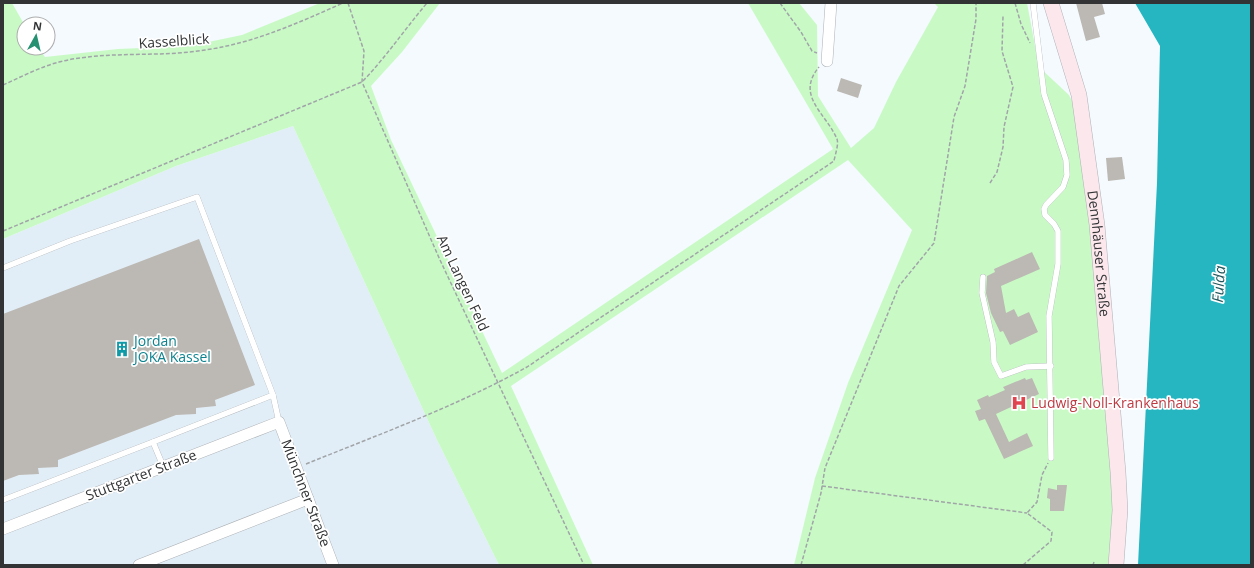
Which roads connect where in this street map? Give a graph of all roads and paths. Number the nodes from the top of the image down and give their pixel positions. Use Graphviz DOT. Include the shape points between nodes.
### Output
graph roads {
  1 [pos="343,3"];
  2 [pos="348,3"];
  3 [pos="427,3"];
  4 [pos="780,3"];
  5 [pos="831,3"];
  6 [pos="976,3"];
  7 [pos="1015,3"];
  8 [pos="1033,3"];
  9 [pos="1051,3"];
  10 [pos="1003,16"];
  11 [pos="827,59"];
  12 [pos="1040,64"];
  13 [pos="362,82"];
  14 [pos="3,86"];
  15 [pos="990,183"];
  16 [pos="3,231"];
  17 [pos="3,268"];
  18 [pos="983,277"];
  19 [pos="1051,366"];
  20 [pos="498,383"];
  21 [pos="273,395"];
  22 [pos="279,422"];
  23 [pos="153,442"];
  24 [pos="1051,458"];
  25 [pos="163,466"];
  26 [pos="296,468"];
  27 [pos="822,486"];
  28 [pos="308,499"];
  29 [pos="3,500"];
  30 [pos="1027,512"];
  31 [pos="3,529"];
  32 [pos="1094,562"];
  33 [pos="139,565"];
  34 [pos="333,565"];
  35 [pos="584,565"];
  36 [pos="801,565"];
  37 [pos="1023,565"];
  38 [pos="1093,565"];
  39 [pos="1116,565"];
  1 -- 14 [label="path, Kasselblick" via="238,45 197,51 112,55 64,61"];
  2 -- 13 [label="path, Am Langen Feld" via="364,51"];
  3 -- 13 [label="path"];
  4 -- 11 [label="path" via="812,51"];
  5 -- 11 [label="street"];
  6 -- 27 [label="path" via="976,19 965,86 954,118 934,243 899,286 825,468"];
  7 -- 12 [label="path" via="1021,24"];
  8 -- 12 [label="lane"];
  9 -- 39 [label="street, Dennhäuser Straße" via="1080,95 1097,225 1118,472 1120,510"];
  10 -- 15 [label="path" via="1002,51 1013,87 1004,126 1003,147 997,172"];
  11 -- 20 [label="path" via="811,80 810,94 838,140 834,161 527,367"];
  12 -- 19 [label="lane" via="1044,94 1066,160 1067,175 1063,187 1044,210 1058,231 1058,264 1049,316"];
  13 -- 16 [label="path"];
  13 -- 20 [label="path, Am Langen Feld" via="440,260"];
  17 -- 21 [label="lane" via="70,241 197,196"];
  18 -- 19 [label="lane" via="982,293 993,342 994,362 1001,376 1026,367"];
  19 -- 24 [label="lane"];
  20 -- 26 [label="path" via="402,426"];
  20 -- 35 [label="path, Am Langen Feld"];
  21 -- 22 [label="lane"];
  21 -- 23 [label="lane"];
  22 -- 25 [label="street, Stuttgarter Straße"];
  22 -- 26 [label="street, Münchner Straße"];
  23 -- 25 [label="lane"];
  23 -- 29 [label="lane"];
  24 -- 30 [label="path" via="1042,475 1037,502"];
  25 -- 31 [label="street, Stuttgarter Straße"];
  26 -- 28 [label="street, Münchner Straße"];
  27 -- 30 [label="path"];
  27 -- 36 [label="path"];
  28 -- 33 [label="street"];
  28 -- 34 [label="street, Münchner Straße"];
  30 -- 37 [label="path" via="1052,532 1050,541"];
  32 -- 38 [label="path"];
}
